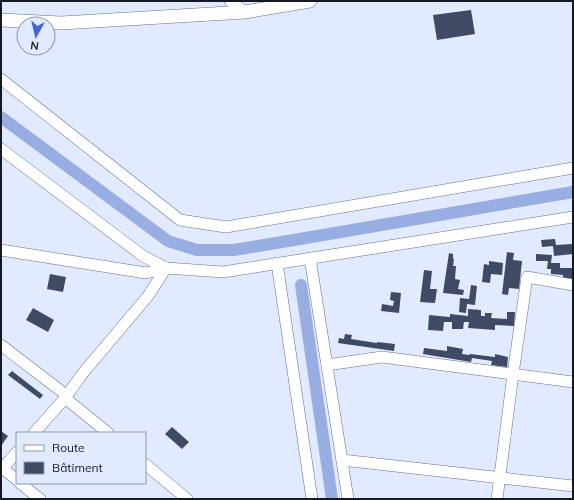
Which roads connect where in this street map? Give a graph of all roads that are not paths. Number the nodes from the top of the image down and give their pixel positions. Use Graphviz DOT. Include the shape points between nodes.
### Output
graph roads {
  1 [pos="230,1"];
  2 [pos="310,1"];
  3 [pos="245,12"];
  4 [pos="1,20"];
  5 [pos="1,79"];
  6 [pos="1,149"];
  7 [pos="573,168"];
  8 [pos="573,217"];
  9 [pos="1,250"];
  10 [pos="310,258"];
  11 [pos="277,263"];
  12 [pos="166,268"];
  13 [pos="573,285"];
  14 [pos="1,345"];
  15 [pos="327,365"];
  16 [pos="513,374"];
  17 [pos="573,382"];
  18 [pos="63,395"];
  19 [pos="35,432"];
  20 [pos="107,432"];
  21 [pos="16,453"];
  22 [pos="342,460"];
  23 [pos="146,465"];
  24 [pos="1,468"];
  25 [pos="500,478"];
  26 [pos="16,479"];
  27 [pos="21,484"];
  28 [pos="573,486"];
  29 [pos="40,499"];
  30 [pos="187,499"];
  31 [pos="312,499"];
  32 [pos="348,499"];
  33 [pos="498,499"];
  1 -- 3 [label="street"];
  2 -- 3 [label="street"];
  3 -- 4 [label="street" via="61,23"];
  5 -- 7 [label="street" via="180,220 226,227"];
  6 -- 12 [label="street" via="143,256"];
  8 -- 10 [label="street"];
  9 -- 12 [label="street" via="146,273"];
  10 -- 11 [label="street"];
  10 -- 15 [label="street"];
  11 -- 12 [label="street" via="223,272"];
  11 -- 31 [label="street"];
  12 -- 18 [label="street" via="148,296"];
  13 -- 16 [label="street" via="527,277"];
  14 -- 18 [label="street"];
  15 -- 16 [label="street" via="382,357"];
  15 -- 22 [label="street"];
  16 -- 17 [label="street"];
  16 -- 25 [label="street"];
  18 -- 19 [label="street"];
  18 -- 20 [label="street"];
  21 -- 24 [label="street"];
  22 -- 25 [label="street"];
  22 -- 32 [label="street"];
  23 -- 30 [label="street"];
  24 -- 26 [label="street"];
  25 -- 28 [label="street"];
  25 -- 33 [label="street"];
  27 -- 29 [label="street"];
}
